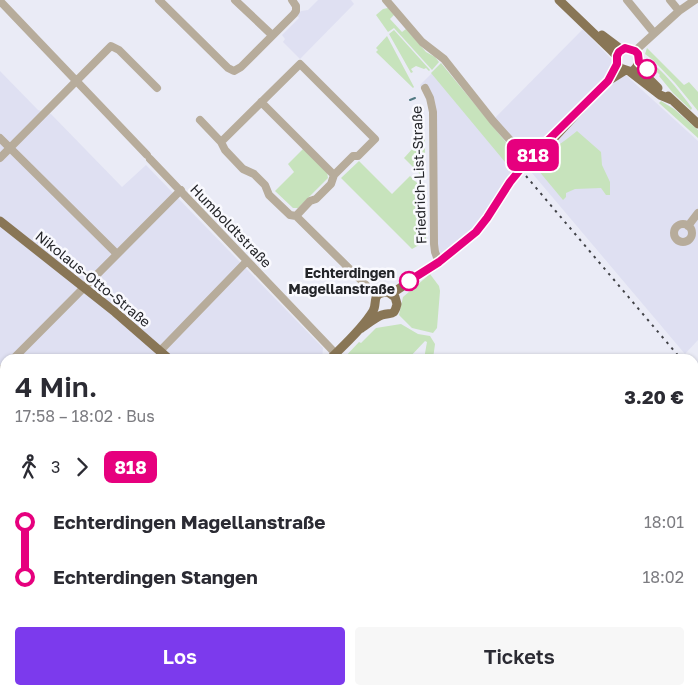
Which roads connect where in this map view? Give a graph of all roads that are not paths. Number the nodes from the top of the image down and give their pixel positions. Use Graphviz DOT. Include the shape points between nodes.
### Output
graph roads {
  1 [pos="159,0"];
  2 [pos="235,0"];
  3 [pos="292,0"];
  4 [pos="386,0"];
  5 [pos="559,0"];
  6 [pos="627,0"];
  7 [pos="670,0"];
  8 [pos="695,0"];
  9 [pos="0,1"];
  10 [pos="679,11"];
  11 [pos="654,33"];
  12 [pos="272,35"];
  13 [pos="635,51"];
  14 [pos="624,63"];
  15 [pos="77,81"];
  16 [pos="157,88"];
  17 [pos="425,88"];
  18 [pos="261,102"];
  19 [pos="200,120"];
  20 [pos="698,124"];
  21 [pos="0,138"];
  22 [pos="221,142"];
  23 [pos="10,148"];
  24 [pos="0,158"];
  25 [pos="528,160"];
  26 [pos="334,175"];
  27 [pos="180,190"];
  28 [pos="698,213"];
  29 [pos="296,216"];
  30 [pos="0,222"];
  31 [pos="688,226"];
  32 [pos="117,254"];
  33 [pos="247,261"];
  34 [pos="439,262"];
  35 [pos="84,287"];
  36 [pos="377,296"];
  37 [pos="394,297"];
  38 [pos="378,311"];
  39 [pos="160,351"];
  40 [pos="18,354"];
  41 [pos="163,354"];
  42 [pos="331,354"];
  43 [pos="335,354"];
  1 -- 12 [label="street" via="231,71 237,70"];
  2 -- 12 [label="street"];
  3 -- 12 [label="street" via="296,11"];
  4 -- 25 [label="street" via="422,42 444,59"];
  5 -- 14 [label="main road" via="602,35"];
  6 -- 11 [label="street"];
  7 -- 10 [label="street"];
  8 -- 10 [label="street"];
  9 -- 15 [label="street, Humboldtstraße"];
  10 -- 11 [label="street"];
  11 -- 13 [label="street"];
  13 -- 14 [label="main road" via="629,48"];
  13 -- 14 [label="main road" via="639,58"];
  14 -- 20 [label="main road"];
  14 -- 25 [label="main road, Friedrich-List-Straße" via="559,133"];
  15 -- 16 [label="street" via="111,46"];
  15 -- 23 [label="street"];
  15 -- 27 [label="street, Humboldtstraße"];
  17 -- 34 [label="street, Friedrich-List-Straße" via="433,112 434,244"];
  18 -- 22 [label="street"];
  18 -- 26 [label="street"];
  18 -- 26 [label="street" via="300,64 375,139"];
  19 -- 22 [label="street"];
  21 -- 23 [label="street"];
  22 -- 29 [label="street" via="225,150 265,185 270,195 290,215"];
  23 -- 24 [label="street"];
  23 -- 32 [label="street"];
  25 -- 34 [label="main road, Friedrich-List-Straße" via="476,232"];
  26 -- 29 [label="street" via="331,184"];
  27 -- 32 [label="street"];
  27 -- 33 [label="street, Humboldtstraße"];
  28 -- 31 [label="street"];
  29 -- 36 [label="street"];
  30 -- 35 [label="main road, Nikolaus-Otto-Straße"];
  32 -- 35 [label="street"];
  33 -- 39 [label="street"];
  33 -- 42 [label="street, Humboldtstraße"];
  34 -- 37 [label="main road, Friedrich-List-Straße"];
  35 -- 39 [label="main road, Nikolaus-Otto-Straße"];
  35 -- 40 [label="street"];
  36 -- 37 [label="main road" via="384,292"];
  36 -- 38 [label="main road" via="374,304"];
  37 -- 38 [label="main road, Friedrich-List-Straße" via="397,307 393,312"];
  38 -- 43 [label="main road, Friedrich-List-Straße"];
  39 -- 41 [label="main road, Nikolaus-Otto-Straße"];
}
